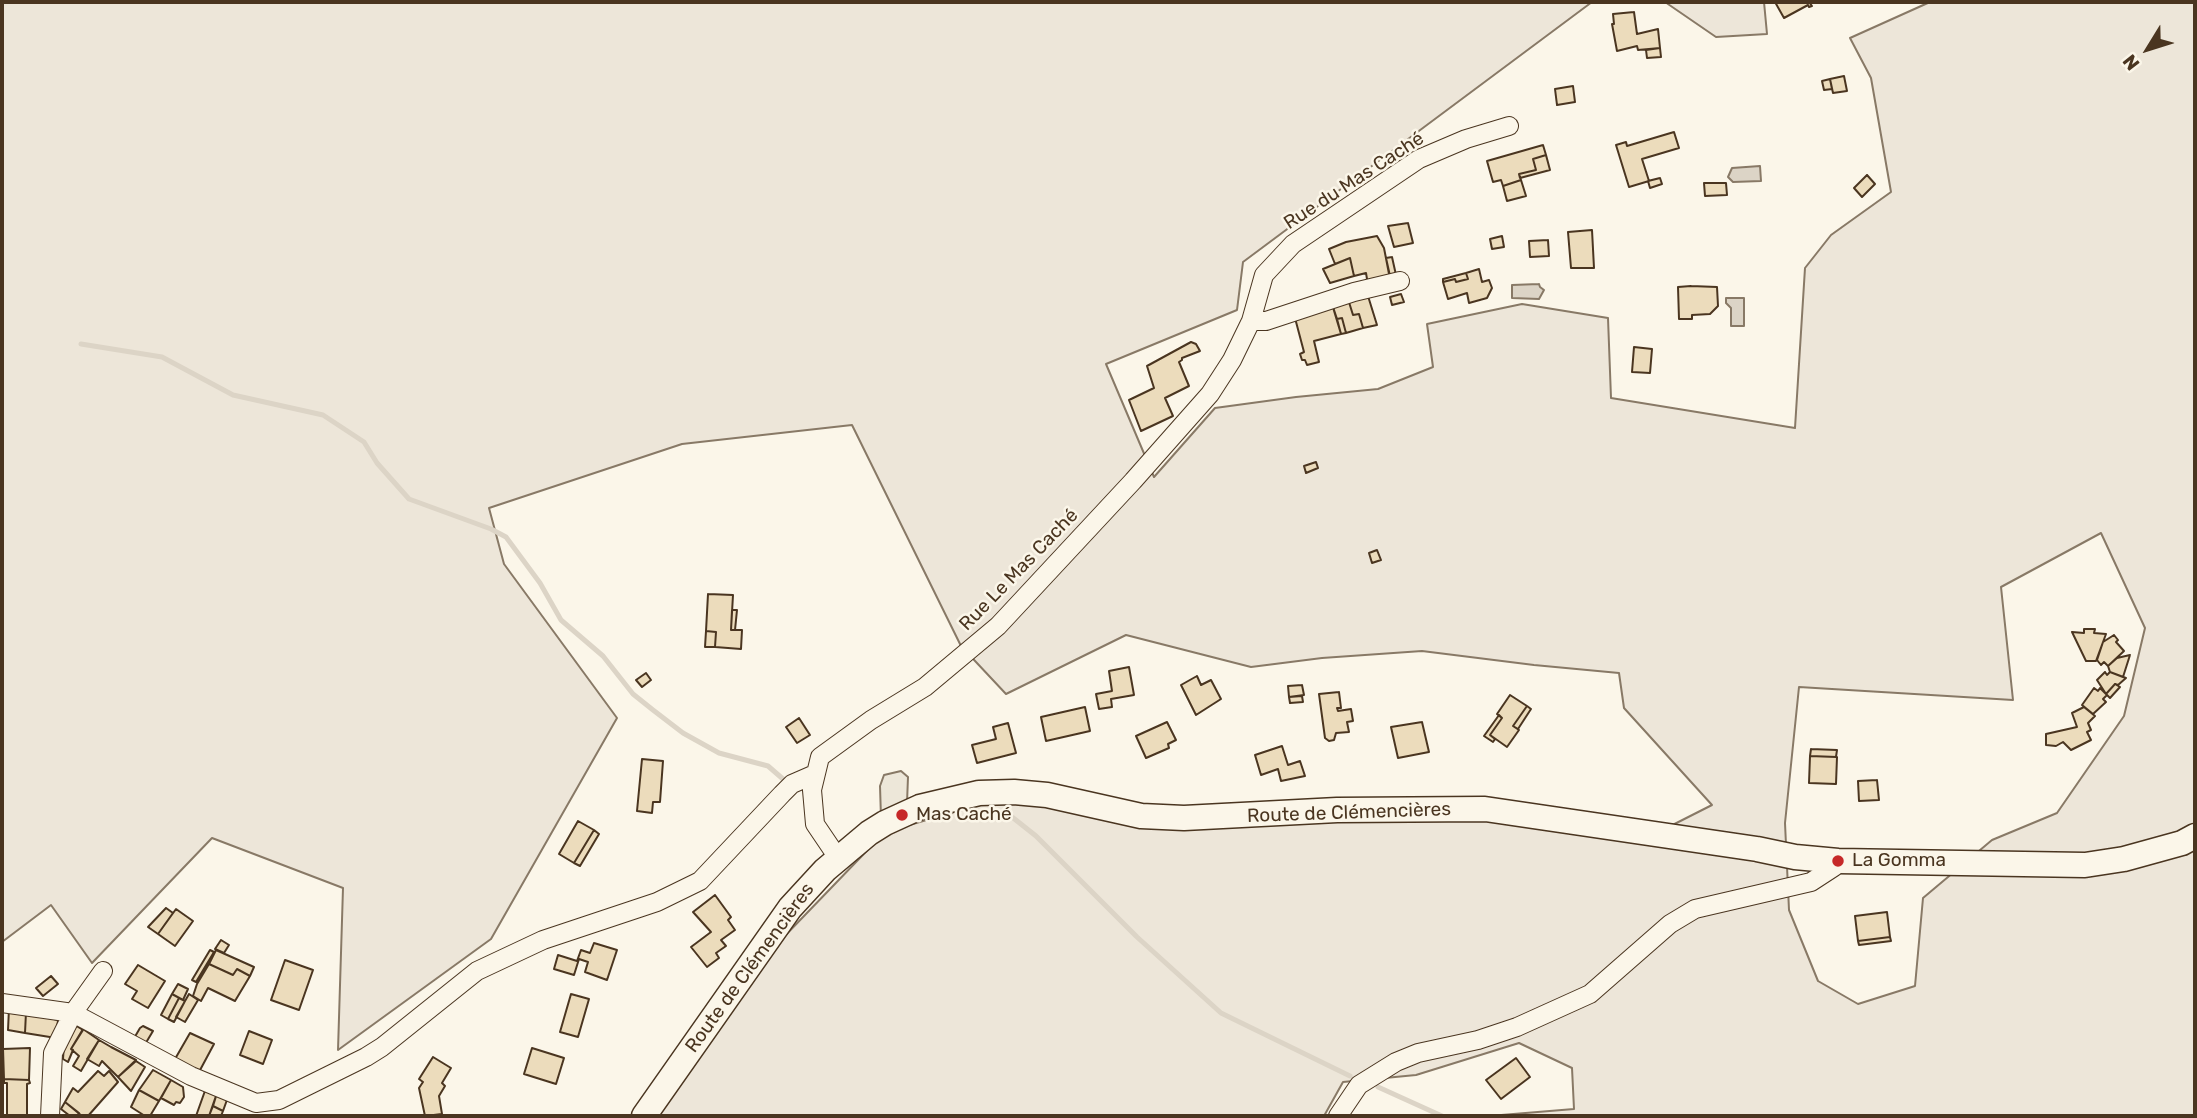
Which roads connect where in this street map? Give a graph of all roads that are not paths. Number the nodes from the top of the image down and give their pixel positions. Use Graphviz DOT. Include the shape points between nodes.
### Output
graph roads {
  1 [pos="1509,125"];
  2 [pos="1400,281"];
  3 [pos="1251,321"];
  4 [pos="815,775"];
  5 [pos="2195,836"];
  6 [pos="838,858"];
  7 [pos="1838,861"];
  8 [pos="103,971"];
  9 [pos="2,1003"];
  10 [pos="73,1013"];
  11 [pos="50,1116"];
  12 [pos="644,1116"];
  13 [pos="1338,1116"];
  1 -- 3 [label="street, Rue du Mas Caché" via="1419,159 1293,244 1264,275"];
  2 -- 3 [label="street" via="1266,321"];
  3 -- 4 [label="street, Rue Le Mas Caché" via="1210,394 999,626 925,687 820,757"];
  4 -- 6 [label="street" via="815,824"];
  4 -- 10 [label="street" via="782,794 700,881 657,902 543,940 477,971 382,1047 279,1100 257,1103 191,1076"];
  5 -- 7 [label="street, Route de Clémencières" via="2182,844 2085,865"];
  6 -- 7 [label="street, Route de Clémencières" via="877,828 920,807 979,793 1014,792 1141,817 1485,809"];
  6 -- 12 [label="street, Route de Clémencières" via="790,908"];
  7 -- 13 [label="street" via="1811,882 1695,909 1670,924 1590,994 1517,1027 1396,1062 1359,1085"];
  8 -- 10 [label="street"];
  9 -- 10 [label="street"];
  10 -- 11 [label="street" via="53,1053"];
}
